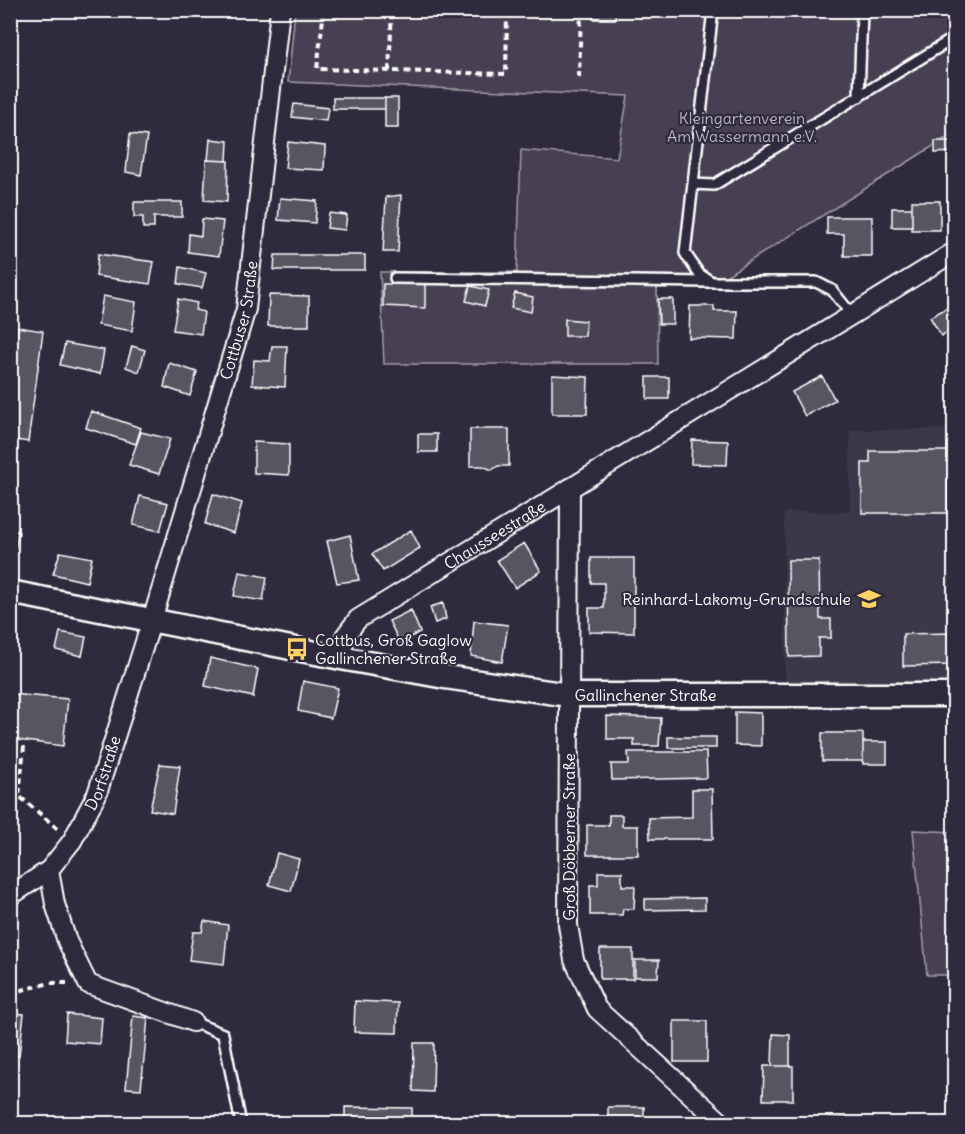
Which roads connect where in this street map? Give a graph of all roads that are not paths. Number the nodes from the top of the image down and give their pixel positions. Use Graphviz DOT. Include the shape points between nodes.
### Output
graph roads {
  1 [pos="280,10"];
  2 [pos="713,10"];
  3 [pos="862,10"];
  4 [pos="954,38"];
  5 [pos="859,96"];
  6 [pos="693,184"];
  7 [pos="954,252"];
  8 [pos="394,278"];
  9 [pos="712,282"];
  10 [pos="852,315"];
  11 [pos="570,488"];
  12 [pos="10,592"];
  13 [pos="151,621"];
  14 [pos="341,658"];
  15 [pos="569,695"];
  16 [pos="954,695"];
  17 [pos="49,870"];
  18 [pos="10,896"];
  19 [pos="193,1022"];
  20 [pos="241,1124"];
  21 [pos="723,1124"];
  1 -- 13 [label="street, Cottbuser Straße" via="246,309"];
  2 -- 6 [label="lane"];
  3 -- 5 [label="lane"];
  4 -- 5 [label="lane"];
  5 -- 6 [label="lane" via="714,185"];
  6 -- 9 [label="lane" via="685,253 699,274"];
  7 -- 10 [label="street, Chausseestraße"];
  8 -- 9 [label="lane"];
  9 -- 10 [label="lane" via="816,282 832,290"];
  10 -- 11 [label="street, Chausseestraße"];
  11 -- 14 [label="street, Chausseestraße" via="358,619 345,636"];
  11 -- 15 [label="street, Groß Döbberner Straße"];
  12 -- 13 [label="street"];
  13 -- 14 [label="street"];
  13 -- 17 [label="street, Dorfstraße" via="97,794 72,842"];
  14 -- 15 [label="street, Gallinchener Straße"];
  15 -- 16 [label="street, Gallinchener Straße"];
  15 -- 21 [label="street, Groß Döbberner Straße" via="568,925 574,960 597,1009"];
  17 -- 18 [label="street, Dorfstraße"];
  17 -- 19 [label="street" via="67,941 88,984"];
  19 -- 20 [label="lane" via="223,1034"];
}
